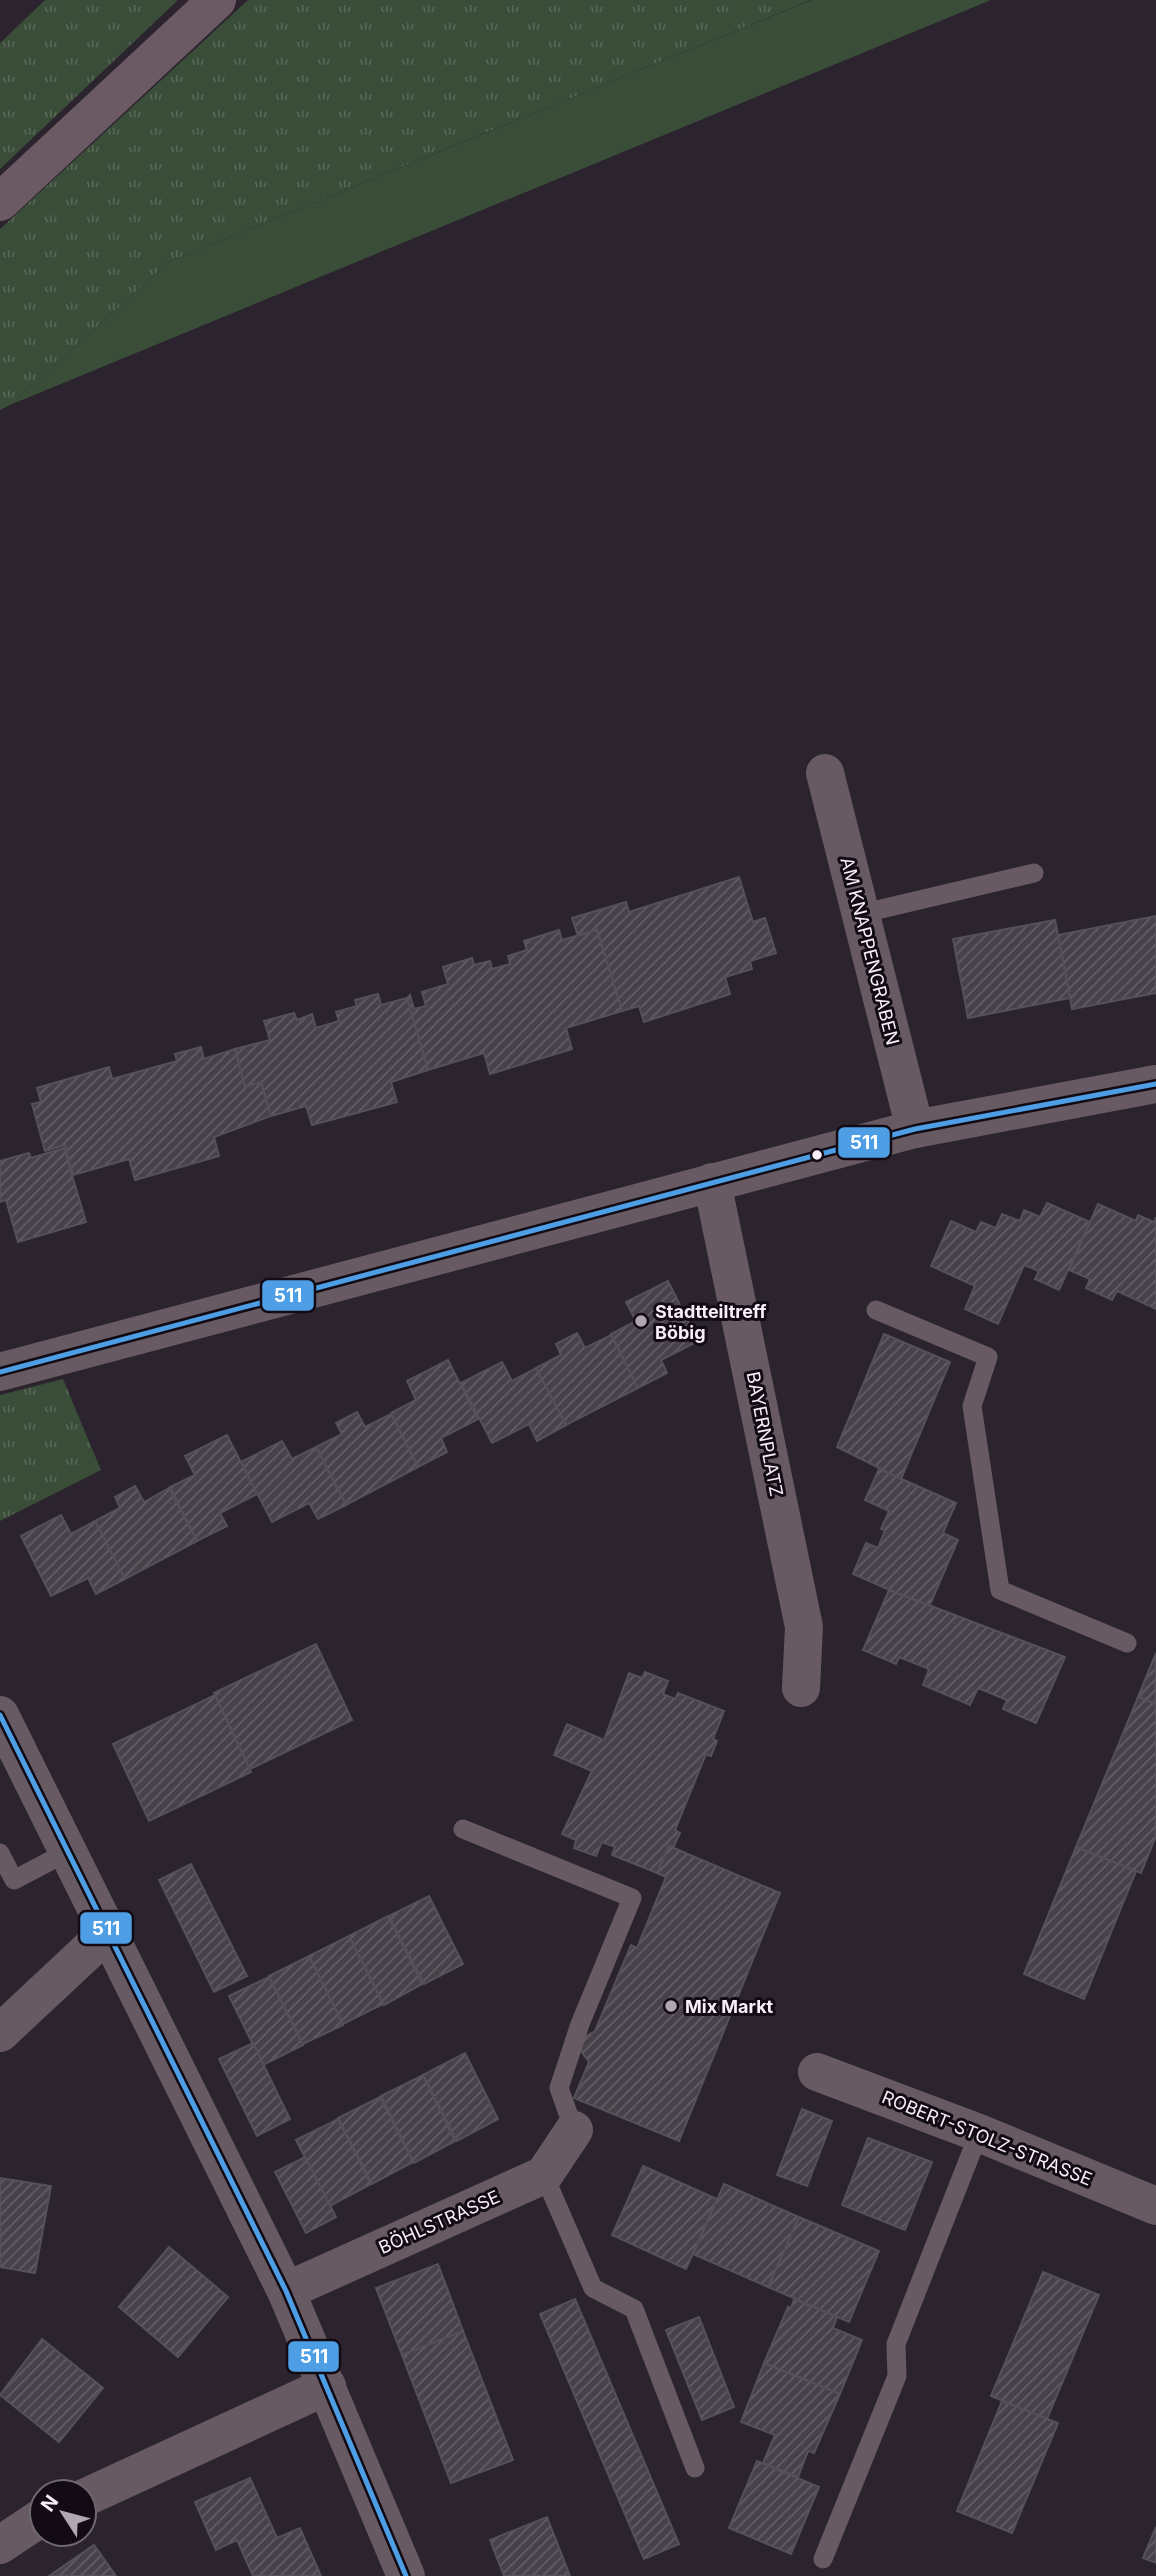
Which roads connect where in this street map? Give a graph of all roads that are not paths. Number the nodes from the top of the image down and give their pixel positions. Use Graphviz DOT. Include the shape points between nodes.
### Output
graph roads {
  1 [pos="217,0"];
  2 [pos="0,202"];
  3 [pos="825,773"];
  4 [pos="1034,873"];
  5 [pos="860,914"];
  6 [pos="1156,1084"];
  7 [pos="915,1129"];
  8 [pos="712,1182"];
  9 [pos="876,1310"];
  10 [pos="0,1372"];
  11 [pos="1127,1643"];
  12 [pos="801,1688"];
  13 [pos="0,1715"];
  14 [pos="463,1829"];
  15 [pos="67,1852"];
  16 [pos="0,1853"];
  17 [pos="107,1933"];
  18 [pos="0,2033"];
  19 [pos="817,2072"];
  20 [pos="574,2130"];
  21 [pos="979,2133"];
  22 [pos="544,2175"];
  23 [pos="1156,2206"];
  24 [pos="286,2291"];
  25 [pos="327,2386"];
  26 [pos="695,2468"];
  27 [pos="98,2492"];
  28 [pos="28,2526"];
  29 [pos="0,2545"];
  30 [pos="823,2559"];
  31 [pos="406,2576"];
  1 -- 2 [label="main road"];
  3 -- 5 [label="street, AM KNAPPENGRABEN"];
  4 -- 5 [label="lane"];
  5 -- 7 [label="street, AM KNAPPENGRABEN"];
  6 -- 7 [label="street"];
  7 -- 8 [label="street"];
  8 -- 10 [label="street"];
  8 -- 12 [label="street, BAYERNPLATZ" via="804,1627"];
  9 -- 11 [label="lane" via="988,1357 972,1406 1000,1590"];
  13 -- 15 [label="street"];
  14 -- 20 [label="lane" via="632,1898 559,2088"];
  15 -- 16 [label="lane" via="14,1880"];
  15 -- 17 [label="street"];
  17 -- 18 [label="street"];
  17 -- 24 [label="street"];
  19 -- 21 [label="street, ROBERT-STOLZ-STRASSE"];
  20 -- 22 [label="street"];
  21 -- 23 [label="street, ROBERT-STOLZ-STRASSE"];
  21 -- 30 [label="lane" via="896,2344 897,2376"];
  22 -- 24 [label="street, BÖHLSTRASSE"];
  22 -- 26 [label="lane" via="593,2288 634,2309"];
  24 -- 25 [label="street"];
  25 -- 27 [label="street"];
  25 -- 31 [label="street"];
  28 -- 29 [label="street"];
}
